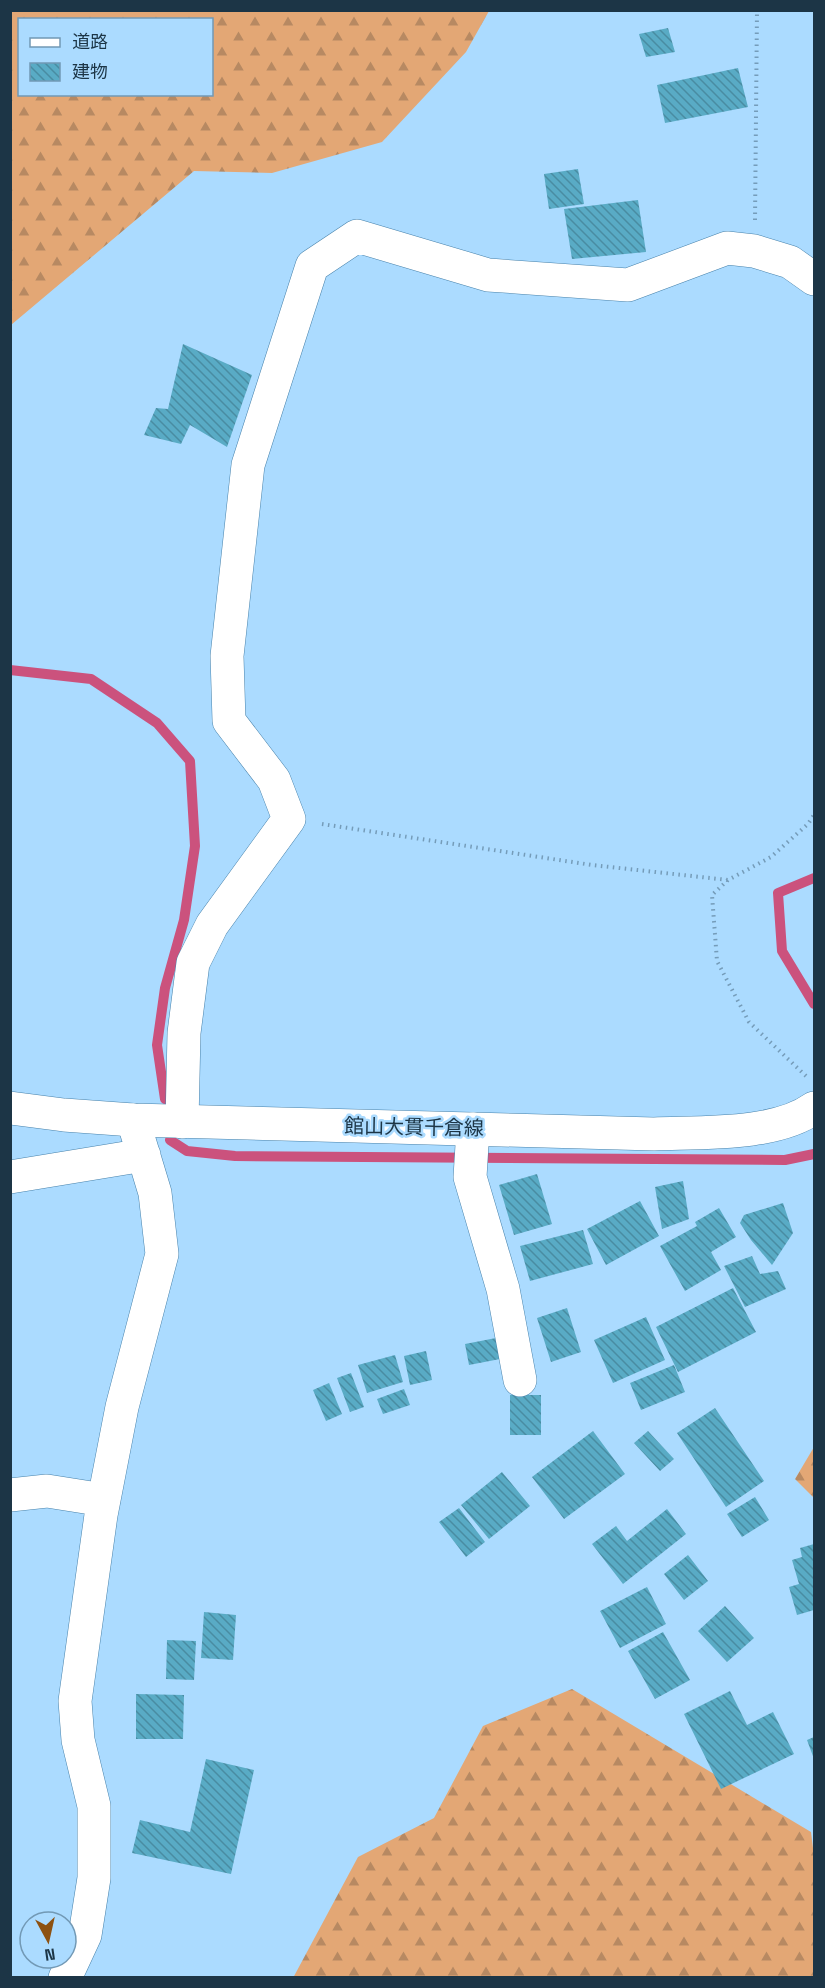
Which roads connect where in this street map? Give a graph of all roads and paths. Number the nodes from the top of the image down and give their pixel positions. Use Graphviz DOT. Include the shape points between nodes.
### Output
graph roads {
  1 [pos="758,10"];
  2 [pos="754,251"];
  3 [pos="814,279"];
  4 [pos="814,815"];
  5 [pos="289,819"];
  6 [pos="728,880"];
  7 [pos="814,1084"];
  8 [pos="814,1107"];
  9 [pos="10,1108"];
  10 [pos="133,1120"];
  11 [pos="182,1122"];
  12 [pos="473,1129"];
  13 [pos="144,1155"];
  14 [pos="10,1177"];
  15 [pos="520,1380"];
  16 [pos="10,1495"];
  17 [pos="104,1500"];
  18 [pos="64,1977"];
  1 -- 2 [label="path"];
  2 -- 3 [label="street" via="790,262"];
  2 -- 5 [label="street" via="727,248 628,285 488,275 357,236 312,266 248,465 227,656 229,721 273,780"];
  4 -- 6 [label="path" via="771,857"];
  5 -- 6 [label="path" via="592,865"];
  5 -- 11 [label="street" via="212,926 193,963 184,1033"];
  6 -- 7 [label="path" via="712,895 717,961 749,1022"];
  8 -- 12 [label="street, 館山大貫千倉線" via="802,1116 776,1124 728,1131 654,1134"];
  9 -- 10 [label="street, 館山大貫千倉線"];
  10 -- 11 [label="street, 館山大貫千倉線"];
  10 -- 13 [label="street"];
  11 -- 12 [label="street, 館山大貫千倉線"];
  12 -- 15 [label="street" via="470,1177 504,1289"];
  13 -- 14 [label="street"];
  13 -- 17 [label="street" via="155,1193 162,1254 122,1407"];
  16 -- 17 [label="street" via="47,1491"];
  17 -- 18 [label="street" via="75,1701 78,1740 94,1806 94,1878 85,1935"];
}
